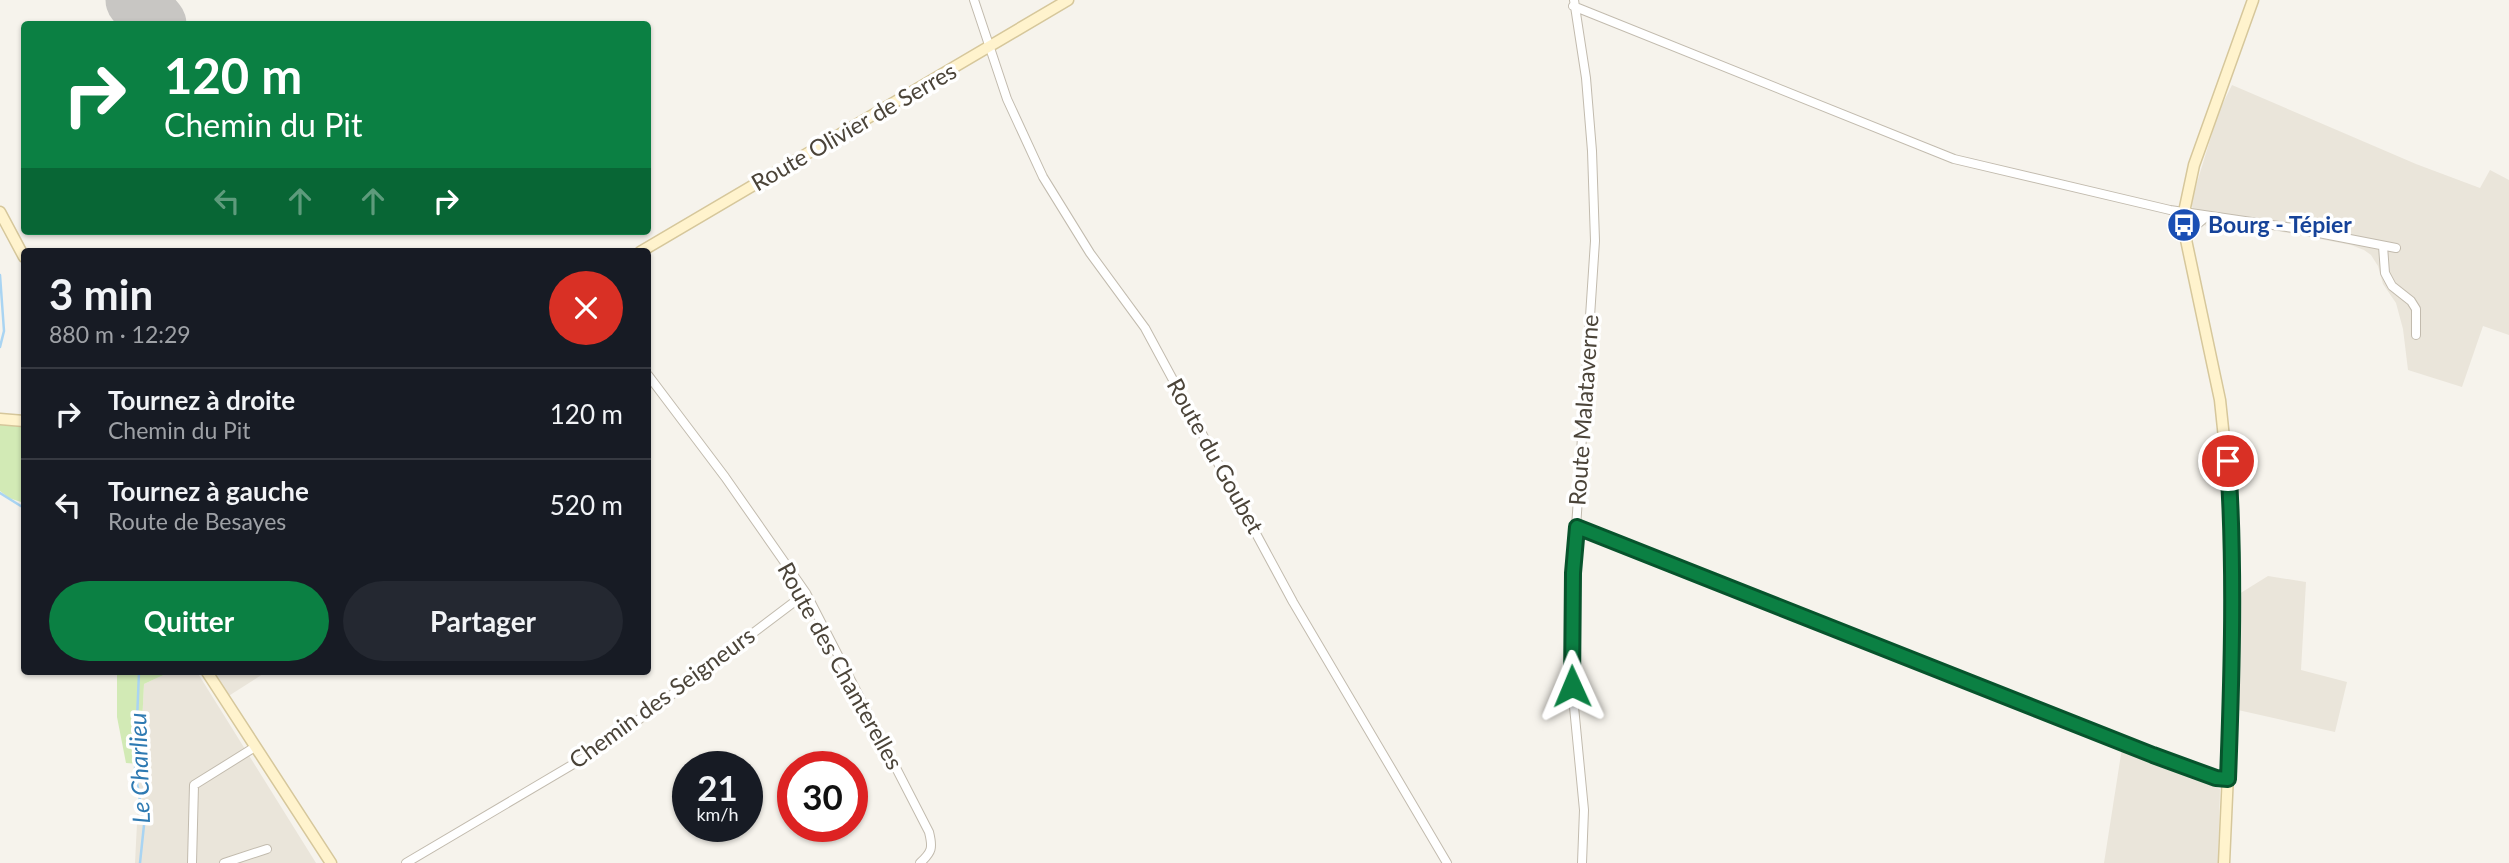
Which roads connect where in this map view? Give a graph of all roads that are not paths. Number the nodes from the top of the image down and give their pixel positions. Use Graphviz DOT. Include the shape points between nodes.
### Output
graph roads {
  1 [pos="974,0"];
  2 [pos="1068,0"];
  3 [pos="2253,0"];
  4 [pos="1574,3"];
  5 [pos="991,47"];
  6 [pos="0,212"];
  7 [pos="2184,212"];
  8 [pos="2207,216"];
  9 [pos="2185,235"];
  10 [pos="2383,246"];
  11 [pos="647,248"];
  12 [pos="2396,248"];
  13 [pos="21,251"];
  14 [pos="2416,335"];
  15 [pos="651,379"];
  16 [pos="0,419"];
  17 [pos="21,421"];
  18 [pos="1577,527"];
  19 [pos="806,593"];
  20 [pos="209,675"];
  21 [pos="255,747"];
  22 [pos="2228,779"];
  23 [pos="267,849"];
  24 [pos="192,863"];
  25 [pos="224,863"];
  26 [pos="331,863"];
  27 [pos="406,863"];
  28 [pos="920,863"];
  29 [pos="1447,863"];
  30 [pos="1582,863"];
  31 [pos="2224,863"];
  1 -- 5 [label="street, Route du Goubet"];
  2 -- 5 [label="street, Route Olivier de Serres"];
  3 -- 7 [label="street" via="2194,165"];
  4 -- 7 [label="street" via="1954,159"];
  4 -- 18 [label="street, Route Malataverne" via="1586,78 1595,241"];
  5 -- 11 [label="street, Route Olivier de Serres"];
  5 -- 29 [label="street, Route du Goubet" via="1007,99 1043,177 1090,253 1145,328 1293,602"];
  6 -- 13 [label="street"];
  7 -- 8 [label="street"];
  7 -- 9 [label="street"];
  8 -- 9 [label="street"];
  8 -- 10 [label="street"];
  9 -- 22 [label="street" via="2220,400 2228,461 2233,579"];
  10 -- 12 [label="street"];
  10 -- 14 [label="street" via="2385,273 2416,309"];
  15 -- 19 [label="street, Route des Chanterelles"];
  16 -- 17 [label="street"];
  18 -- 22 [label="street" via="2153,755"];
  18 -- 30 [label="street, Route Malataverne" via="1571,629 1584,810"];
  19 -- 27 [label="street, Chemin des Seigneurs" via="604,746"];
  19 -- 28 [label="street, Route des Chanterelles" via="929,832 931,852"];
  20 -- 21 [label="street"];
  21 -- 24 [label="street" via="194,785"];
  21 -- 26 [label="street"];
  22 -- 31 [label="street"];
  23 -- 25 [label="street"];
}
